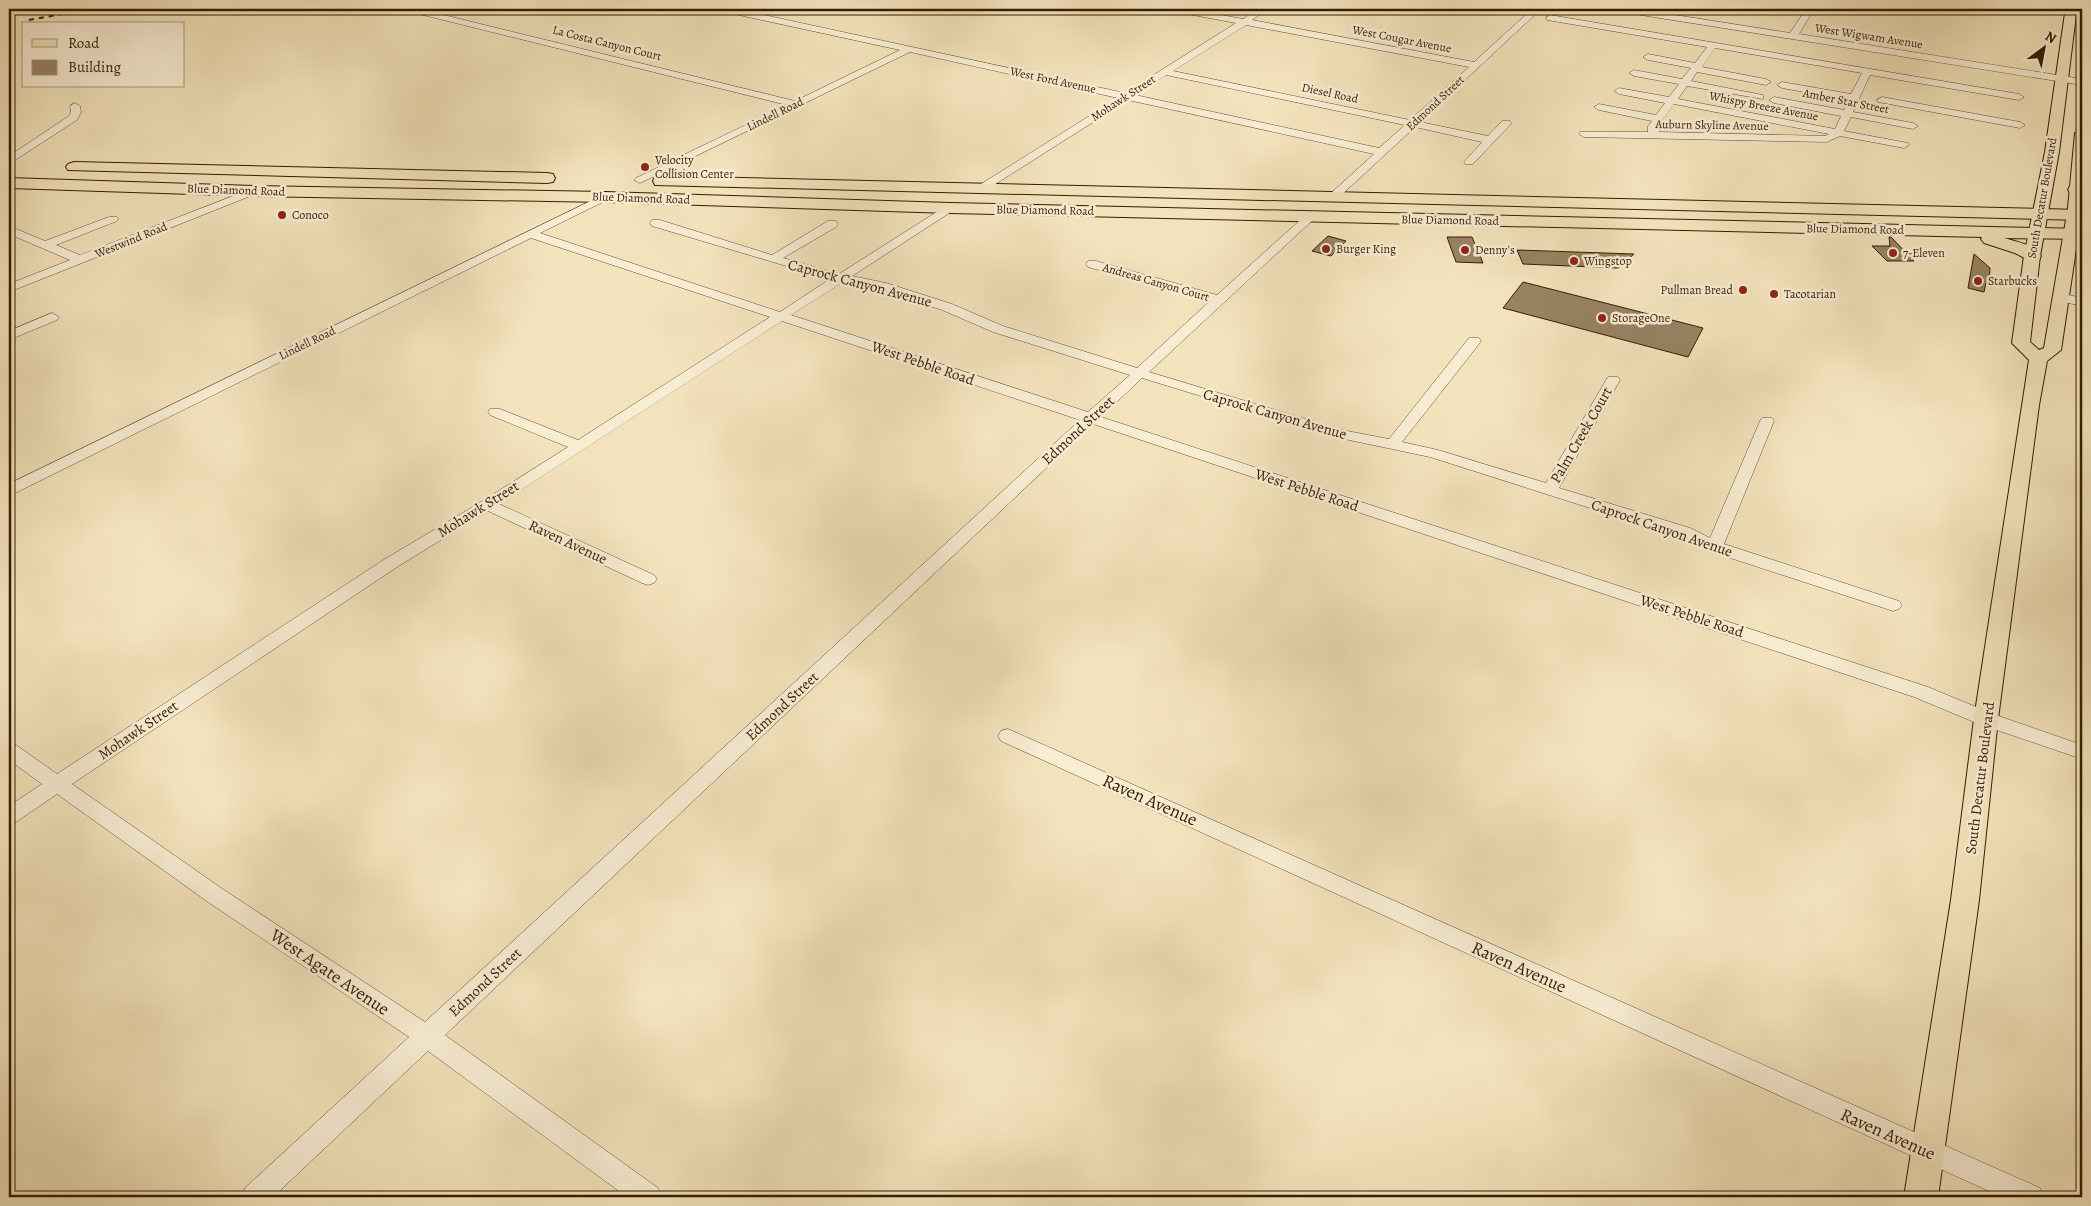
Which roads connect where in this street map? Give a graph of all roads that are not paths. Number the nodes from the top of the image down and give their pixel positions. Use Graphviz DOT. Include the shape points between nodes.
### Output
graph roads {
  1 [pos="410,9"];
  2 [pos="725,9"];
  3 [pos="1177,9"];
  4 [pos="1264,9"];
  5 [pos="1537,9"];
  6 [pos="1622,9"];
  7 [pos="1810,9"];
  8 [pos="2082,9"];
  9 [pos="1578,10"];
  10 [pos="1550,18"];
  11 [pos="1244,22"];
  12 [pos="1568,22"];
  13 [pos="1560,30"];
  14 [pos="1673,36"];
  15 [pos="1793,36"];
  16 [pos="1712,46"];
  17 [pos="1665,48"];
  18 [pos="909,49"];
  19 [pos="1839,52"];
  20 [pos="1648,57"];
  21 [pos="1476,65"];
  22 [pos="1829,66"];
  23 [pos="1696,67"];
  24 [pos="1874,71"];
  25 [pos="1164,72"];
  26 [pos="1634,73"];
  27 [pos="2061,79"];
  28 [pos="1766,82"];
  29 [pos="2082,82"];
  30 [pos="1686,83"];
  31 [pos="1782,85"];
  32 [pos="1619,91"];
  33 [pos="1127,96"];
  34 [pos="1760,97"];
  35 [pos="1855,98"];
  36 [pos="2019,98"];
  37 [pos="1774,100"];
  38 [pos="1882,100"];
  39 [pos="1673,101"];
  40 [pos="1949,102"];
  41 [pos="796,104"];
  42 [pos="75,106"];
  43 [pos="1599,107"];
  44 [pos="1848,114"];
  45 [pos="1659,119"];
  46 [pos="1413,123"];
  47 [pos="1506,123"];
  48 [pos="2020,125"];
  49 [pos="1913,126"];
  50 [pos="1838,133"];
  51 [pos="2082,133"];
  52 [pos="1584,134"];
  53 [pos="1654,136"];
  54 [pos="1490,140"];
  55 [pos="1904,145"];
  56 [pos="1381,152"];
  57 [pos="25,160"];
  58 [pos="9,161"];
  59 [pos="1469,162"];
  60 [pos="9,166"];
  61 [pos="58,167"];
  62 [pos="562,178"];
  63 [pos="621,180"];
  64 [pos="640,180"];
  65 [pos="9,183"];
  66 [pos="842,185"];
  67 [pos="982,188"];
  68 [pos="254,191"];
  69 [pos="385,193"];
  70 [pos="2079,194"];
  71 [pos="605,197"];
  72 [pos="1333,197"];
  73 [pos="950,208"];
  74 [pos="2040,214"];
  75 [pos="2078,215"];
  76 [pos="1312,216"];
  77 [pos="113,219"];
  78 [pos="656,223"];
  79 [pos="832,224"];
  80 [pos="9,230"];
  81 [pos="1950,231"];
  82 [pos="2036,233"];
  83 [pos="530,234"];
  84 [pos="2076,234"];
  85 [pos="44,245"];
  86 [pos="2032,256"];
  87 [pos="773,259"];
  88 [pos="80,260"];
  89 [pos="1092,264"];
  90 [pos="840,278"];
  91 [pos="9,288"];
  92 [pos="2060,297"];
  93 [pos="1219,300"];
  94 [pos="2082,302"];
  95 [pos="781,316"];
  96 [pos="52,318"];
  97 [pos="9,336"];
  98 [pos="1474,341"];
  99 [pos="2038,359"];
  100 [pos="1140,373"];
  101 [pos="1613,380"];
  102 [pos="495,412"];
  103 [pos="1090,419"];
  104 [pos="1767,421"];
  105 [pos="577,445"];
  106 [pos="1392,445"];
  107 [pos="9,490"];
  108 [pos="1550,490"];
  109 [pos="487,505"];
  110 [pos="1715,546"];
  111 [pos="648,579"];
  112 [pos="1893,605"];
  113 [pos="1986,719"];
  114 [pos="1008,736"];
  115 [pos="9,750"];
  116 [pos="2082,752"];
  117 [pos="59,784"];
  118 [pos="9,816"];
  119 [pos="427,1036"];
  120 [pos="1927,1151"];
  121 [pos="254,1197"];
  122 [pos="649,1197"];
  123 [pos="1921,1197"];
  124 [pos="2031,1197"];
  1 -- 41 [label="street, La Costa Canyon Court"];
  2 -- 18 [label="street, West Ford Avenue"];
  3 -- 11 [label="street, West Cougar Avenue"];
  4 -- 11 [label="street, Mohawk Street"];
  5 -- 21 [label="street, Edmond Street"];
  6 -- 15 [label="street, West Wigwam Avenue"];
  7 -- 15 [label="street"];
  8 -- 27 [label="main road, South Decatur Boulevard" via="2071,13"];
  9 -- 12 [label="street"];
  10 -- 12 [label="street"];
  11 -- 21 [label="street, West Cougar Avenue"];
  11 -- 25 [label="street, Mohawk Street"];
  12 -- 13 [label="street"];
  12 -- 14 [label="street" via="1616,31"];
  14 -- 16 [label="street"];
  14 -- 17 [label="street"];
  15 -- 19 [label="street, West Wigwam Avenue"];
  16 -- 22 [label="street" via="1727,44"];
  16 -- 23 [label="street" via="1710,56"];
  18 -- 33 [label="street, West Ford Avenue"];
  18 -- 41 [label="street, Lindell Road"];
  19 -- 22 [label="street" via="1837,62"];
  19 -- 22 [label="street" via="1828,46 1824,60"];
  19 -- 27 [label="street, West Wigwam Avenue"];
  20 -- 23 [label="street"];
  21 -- 46 [label="street, Edmond Street"];
  22 -- 24 [label="street"];
  23 -- 28 [label="street"];
  23 -- 30 [label="street"];
  24 -- 35 [label="street" via="1857,83"];
  24 -- 40 [label="street" via="1942,81"];
  25 -- 33 [label="street, Mohawk Street"];
  25 -- 46 [label="street, Diesel Road"];
  26 -- 30 [label="street"];
  27 -- 29 [label="street, West Wigwam Avenue"];
  27 -- 74 [label="main road, South Decatur Boulevard"];
  30 -- 34 [label="street"];
  30 -- 39 [label="street"];
  31 -- 35 [label="street, Amber Star Street"];
  32 -- 39 [label="street, Whispy Breeze Avenue"];
  33 -- 56 [label="street, West Ford Avenue"];
  33 -- 67 [label="street, Mohawk Street"];
  35 -- 44 [label="street"];
  36 -- 40 [label="street" via="2004,91"];
  37 -- 44 [label="street, Amber Star Street"];
  38 -- 40 [label="street, Amber Star Street"];
  39 -- 45 [label="street"];
  39 -- 50 [label="street, Whispy Breeze Avenue"];
  40 -- 48 [label="street, Amber Star Street"];
  41 -- 64 [label="street, Lindell Road"];
  42 -- 57 [label="street" via="73,118"];
  43 -- 45 [label="street"];
  44 -- 49 [label="street, Amber Star Street"];
  44 -- 50 [label="street"];
  45 -- 53 [label="street" via="1653,126"];
  46 -- 54 [label="street, Diesel Road"];
  46 -- 56 [label="street, Edmond Street"];
  47 -- 54 [label="street"];
  50 -- 53 [label="street, Auburn Skyline Avenue" via="1819,140"];
  50 -- 55 [label="street, Whispy Breeze Avenue"];
  51 -- 70 [label="main road, South Decatur Boulevard"];
  52 -- 53 [label="street, Auburn Skyline Avenue"];
  54 -- 59 [label="street"];
  56 -- 72 [label="street, Edmond Street"];
  57 -- 58 [label="street"];
  57 -- 60 [label="highway"];
  61 -- 62 [label="highway, Blue Diamond Road"];
  63 -- 64 [label="highway, Blue Diamond Road"];
  64 -- 66 [label="highway, Blue Diamond Road"];
  64 -- 69 [label="highway" via="590,188 426,185"];
  65 -- 68 [label="highway, Blue Diamond Road"];
  66 -- 67 [label="highway, Blue Diamond Road"];
  66 -- 71 [label="highway" via="796,195 646,192"];
  67 -- 72 [label="highway, Blue Diamond Road"];
  68 -- 69 [label="highway, Blue Diamond Road"];
  68 -- 88 [label="street, Westwind Road"];
  69 -- 71 [label="highway, Blue Diamond Road"];
  70 -- 75 [label="main road, South Decatur Boulevard"];
  71 -- 73 [label="highway, Blue Diamond Road"];
  71 -- 83 [label="street, Lindell Road"];
  72 -- 74 [label="highway, Blue Diamond Road"];
  73 -- 76 [label="highway, Blue Diamond Road"];
  73 -- 90 [label="street, Mohawk Street"];
  74 -- 75 [label="highway, Blue Diamond Road"];
  74 -- 82 [label="main road, South Decatur Boulevard"];
  75 -- 84 [label="main road, South Decatur Boulevard"];
  76 -- 81 [label="highway, Blue Diamond Road"];
  76 -- 93 [label="street, Edmond Street"];
  77 -- 85 [label="street"];
  78 -- 87 [label="street, Caprock Canyon Avenue"];
  79 -- 87 [label="street"];
  80 -- 85 [label="street"];
  81 -- 82 [label="highway, Blue Diamond Road"];
  81 -- 86 [label="highway" via="2003,242"];
  82 -- 84 [label="highway, Blue Diamond Road"];
  82 -- 86 [label="main road, South Decatur Boulevard"];
  83 -- 95 [label="street, West Pebble Road"];
  83 -- 107 [label="street, Lindell Road"];
  84 -- 92 [label="main road, South Decatur Boulevard"];
  85 -- 88 [label="street"];
  86 -- 99 [label="main road, South Decatur Boulevard" via="2021,343"];
  87 -- 90 [label="street, Caprock Canyon Avenue"];
  88 -- 91 [label="street, Westwind Road"];
  89 -- 93 [label="street, Andreas Canyon Court"];
  90 -- 95 [label="street, Mohawk Street"];
  90 -- 100 [label="street, Caprock Canyon Avenue" via="881,286 998,329"];
  92 -- 94 [label="street"];
  92 -- 99 [label="main road, South Decatur Boulevard" via="2052,350"];
  93 -- 100 [label="street, Edmond Street"];
  95 -- 103 [label="street, West Pebble Road"];
  95 -- 105 [label="street, Mohawk Street"];
  96 -- 97 [label="street"];
  98 -- 106 [label="street"];
  99 -- 113 [label="main road, South Decatur Boulevard"];
  100 -- 103 [label="street, Edmond Street"];
  100 -- 106 [label="street, Caprock Canyon Avenue" via="1331,432"];
  101 -- 108 [label="street, Palm Creek Court"];
  102 -- 105 [label="street"];
  103 -- 113 [label="street, West Pebble Road" via="1921,692"];
  103 -- 119 [label="street, Edmond Street"];
  104 -- 110 [label="street"];
  105 -- 109 [label="street, Mohawk Street"];
  106 -- 108 [label="street, Caprock Canyon Avenue" via="1433,453"];
  108 -- 110 [label="street, Caprock Canyon Avenue" via="1684,532"];
  109 -- 111 [label="street, Raven Avenue"];
  109 -- 117 [label="street, Mohawk Street" via="383,569"];
  110 -- 112 [label="street, Caprock Canyon Avenue"];
  113 -- 116 [label="street, West Pebble Road"];
  113 -- 120 [label="main road, South Decatur Boulevard" via="1965,900"];
  114 -- 120 [label="street, Raven Avenue"];
  115 -- 117 [label="street, West Agate Avenue"];
  117 -- 118 [label="street, Mohawk Street"];
  117 -- 119 [label="street, West Agate Avenue" via="216,896"];
  119 -- 121 [label="street, Edmond Street"];
  119 -- 122 [label="street, West Agate Avenue"];
  120 -- 123 [label="main road, South Decatur Boulevard"];
  120 -- 124 [label="street, Raven Avenue"];
}
